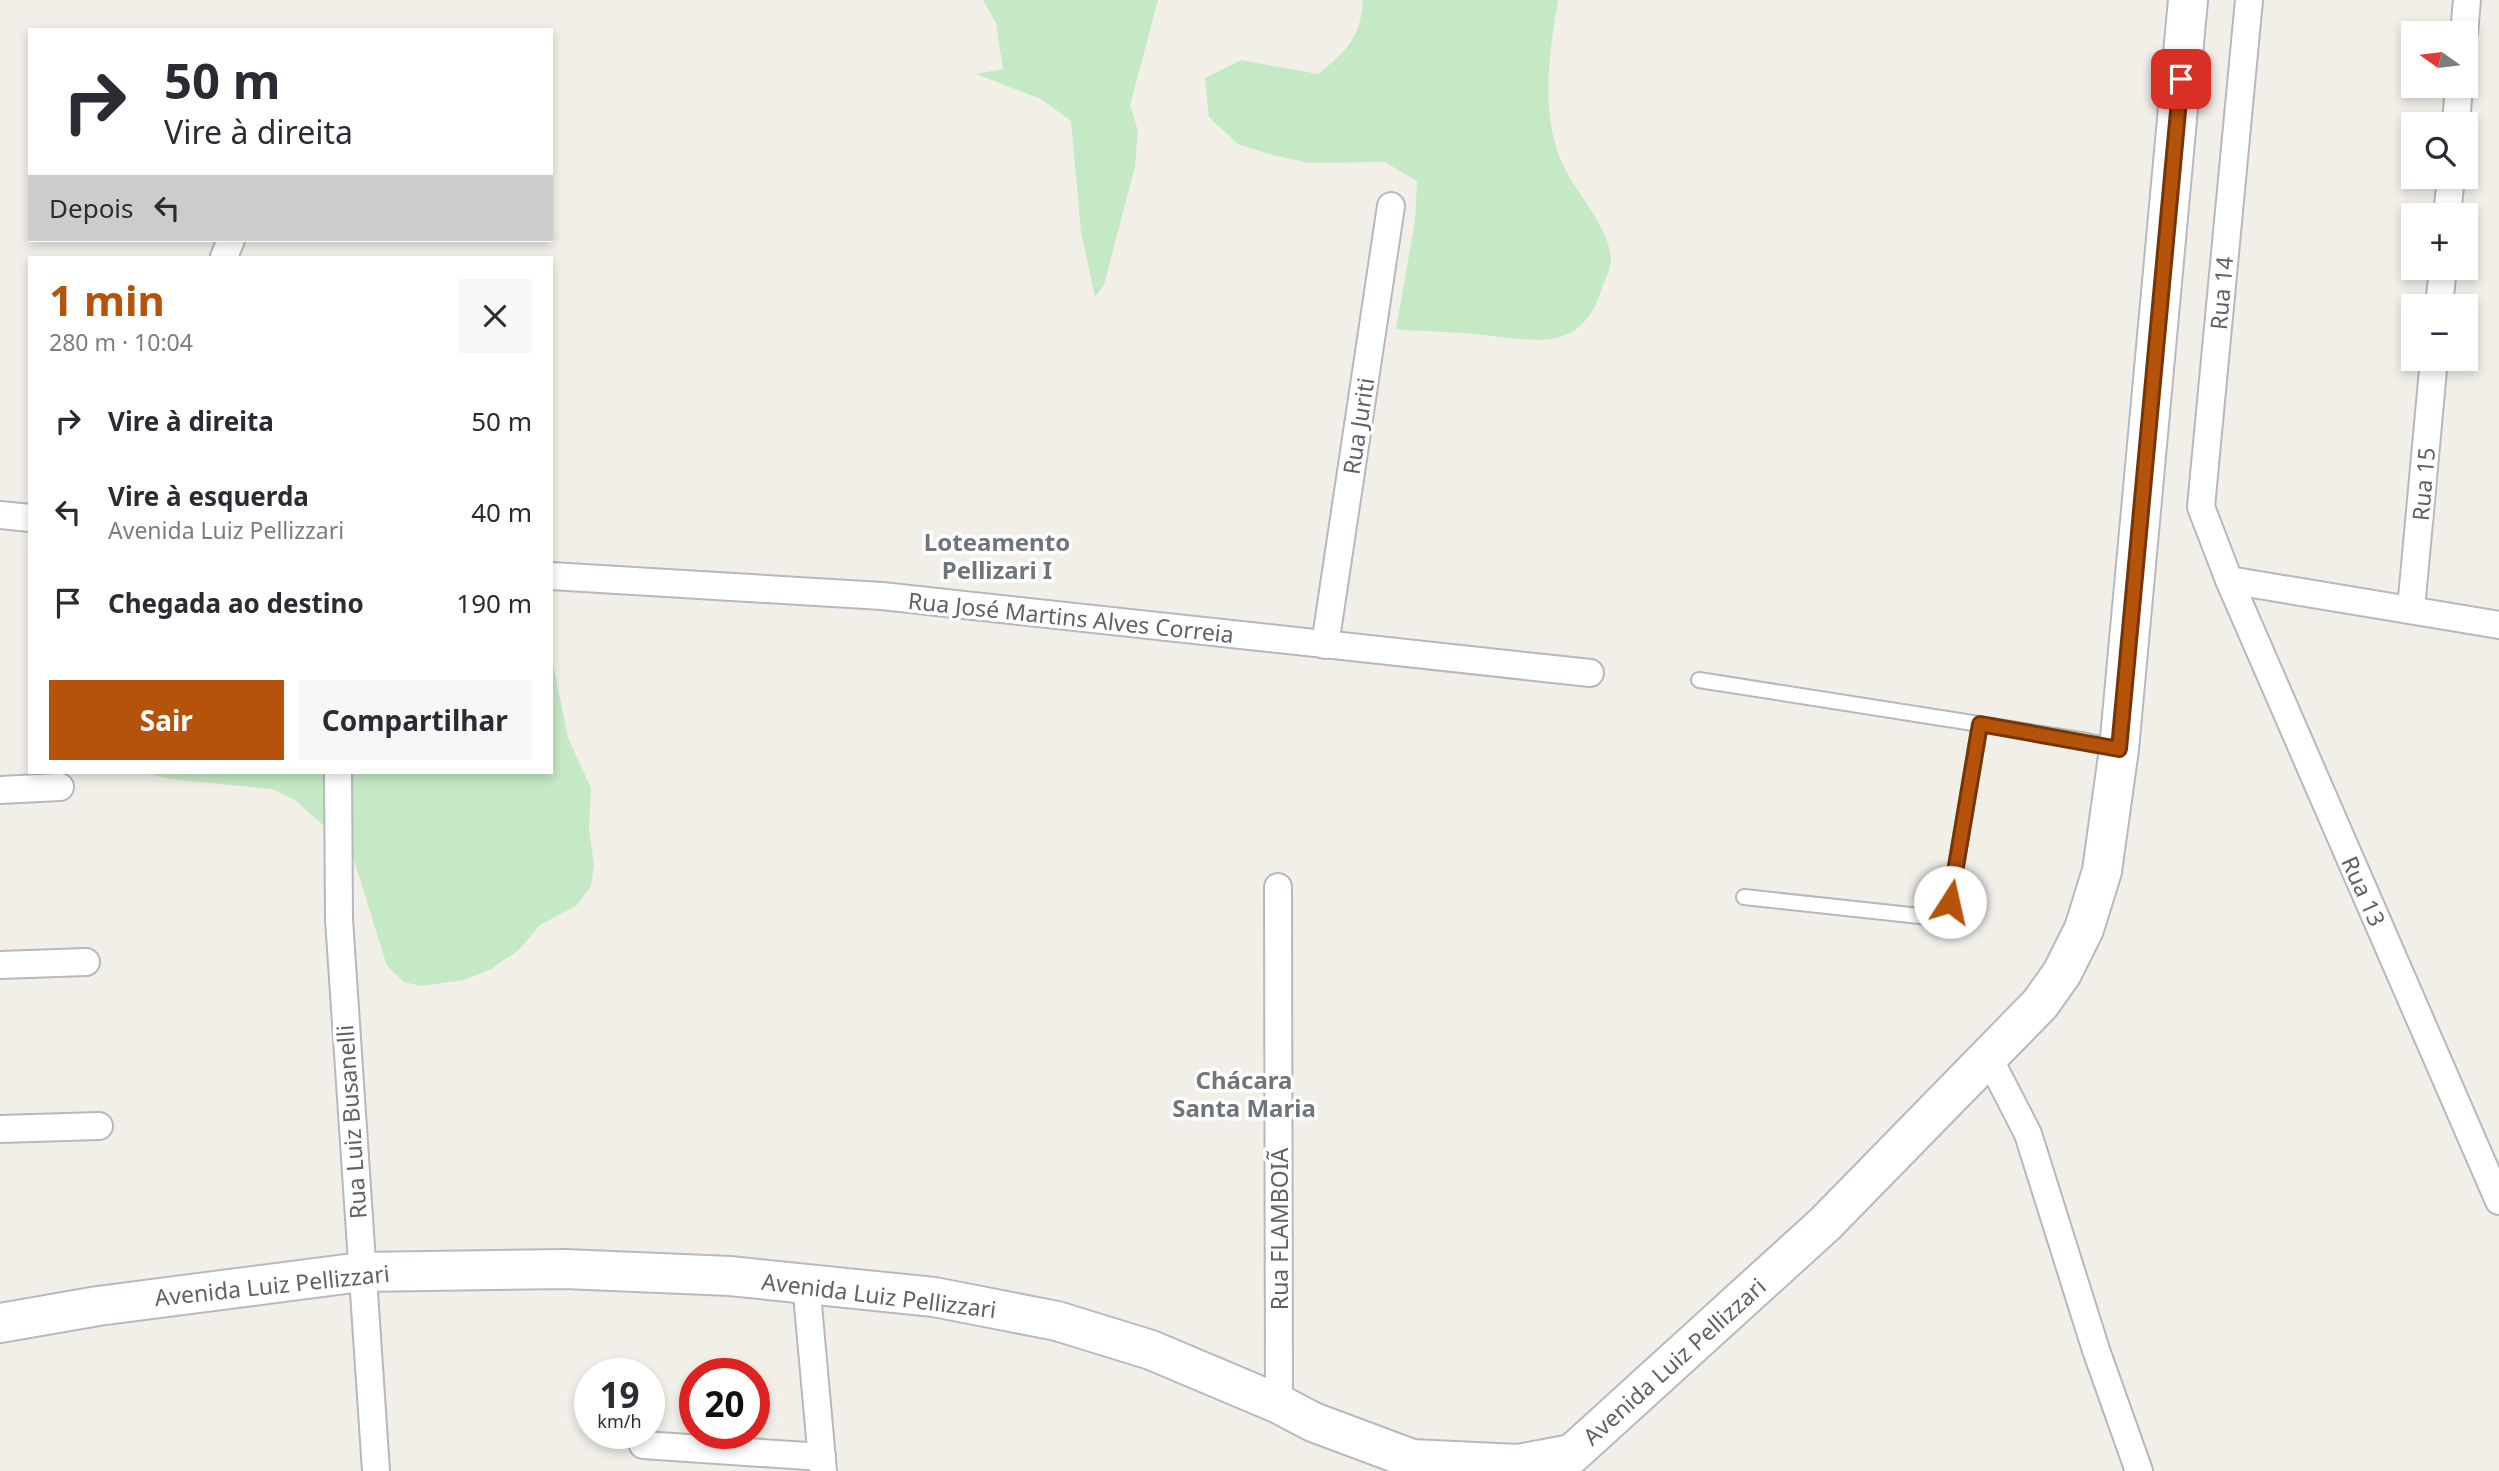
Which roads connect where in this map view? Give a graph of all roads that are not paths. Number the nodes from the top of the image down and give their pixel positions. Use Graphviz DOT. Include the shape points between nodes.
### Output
graph roads {
  1 [pos="2188,0"];
  2 [pos="2249,0"];
  3 [pos="2467,0"];
  4 [pos="2465,21"];
  5 [pos="1391,206"];
  6 [pos="2433,371"];
  7 [pos="0,514"];
  8 [pos="28,518"];
  9 [pos="553,576"];
  10 [pos="2229,580"];
  11 [pos="2412,609"];
  12 [pos="2499,625"];
  13 [pos="1325,645"];
  14 [pos="1590,673"];
  15 [pos="1699,680"];
  16 [pos="1980,724"];
  17 [pos="2119,749"];
  18 [pos="338,774"];
  19 [pos="60,787"];
  20 [pos="0,790"];
  21 [pos="1278,887"];
  22 [pos="1744,897"];
  23 [pos="86,962"];
  24 [pos="0,965"];
  25 [pos="1989,1058"];
  26 [pos="99,1126"];
  27 [pos="0,1129"];
  28 [pos="2499,1201"];
  29 [pos="361,1272"];
  30 [pos="806,1283"];
  31 [pos="0,1323"];
  32 [pos="1279,1404"];
  33 [pos="665,1447"];
  34 [pos="1567,1463"];
  35 [pos="822,1464"];
  36 [pos="376,1471"];
  37 [pos="2139,1471"];
  1 -- 17 [label="main road, Avenida Luiz Pellizzari"];
  2 -- 10 [label="street, Rua 14" via="2201,507"];
  3 -- 4 [label="street"];
  5 -- 13 [label="street, Rua Juriti"];
  6 -- 11 [label="street, Rua 15"];
  7 -- 8 [label="street"];
  9 -- 13 [label="street, Rua José Martins Alves Correia" via="882,596"];
  10 -- 11 [label="street"];
  10 -- 28 [label="street, Rua 13"];
  11 -- 12 [label="street"];
  13 -- 14 [label="street, Rua José Martins Alves Correia"];
  15 -- 16 [label="lane"];
  16 -- 17 [label="lane"];
  16 -- 22 [label="lane" via="1950,902 1944,911 1929,917"];
  17 -- 25 [label="main road, Avenida Luiz Pellizzari" via="2102,871 2084,929 2040,1004"];
  18 -- 29 [label="street, Rua Luiz Busanelli" via="339,919"];
  19 -- 20 [label="street"];
  21 -- 32 [label="street, Rua FLAMBOIÃ"];
  23 -- 24 [label="street"];
  25 -- 34 [label="main road, Avenida Luiz Pellizzari" via="1825,1224"];
  25 -- 37 [label="street" via="2028,1134"];
  26 -- 27 [label="street"];
  29 -- 30 [label="main road, Avenida Luiz Pellizzari" via="565,1269"];
  29 -- 31 [label="main road, Avenida Luiz Pellizzari"];
  29 -- 36 [label="street, Rua Luiz Busanelli"];
  30 -- 32 [label="main road, Avenida Luiz Pellizzari" via="934,1297 1057,1321 1152,1350"];
  30 -- 35 [label="street"];
  32 -- 34 [label="main road, Avenida Luiz Pellizzari" via="1313,1422 1412,1459"];
  33 -- 35 [label="street"];
}
